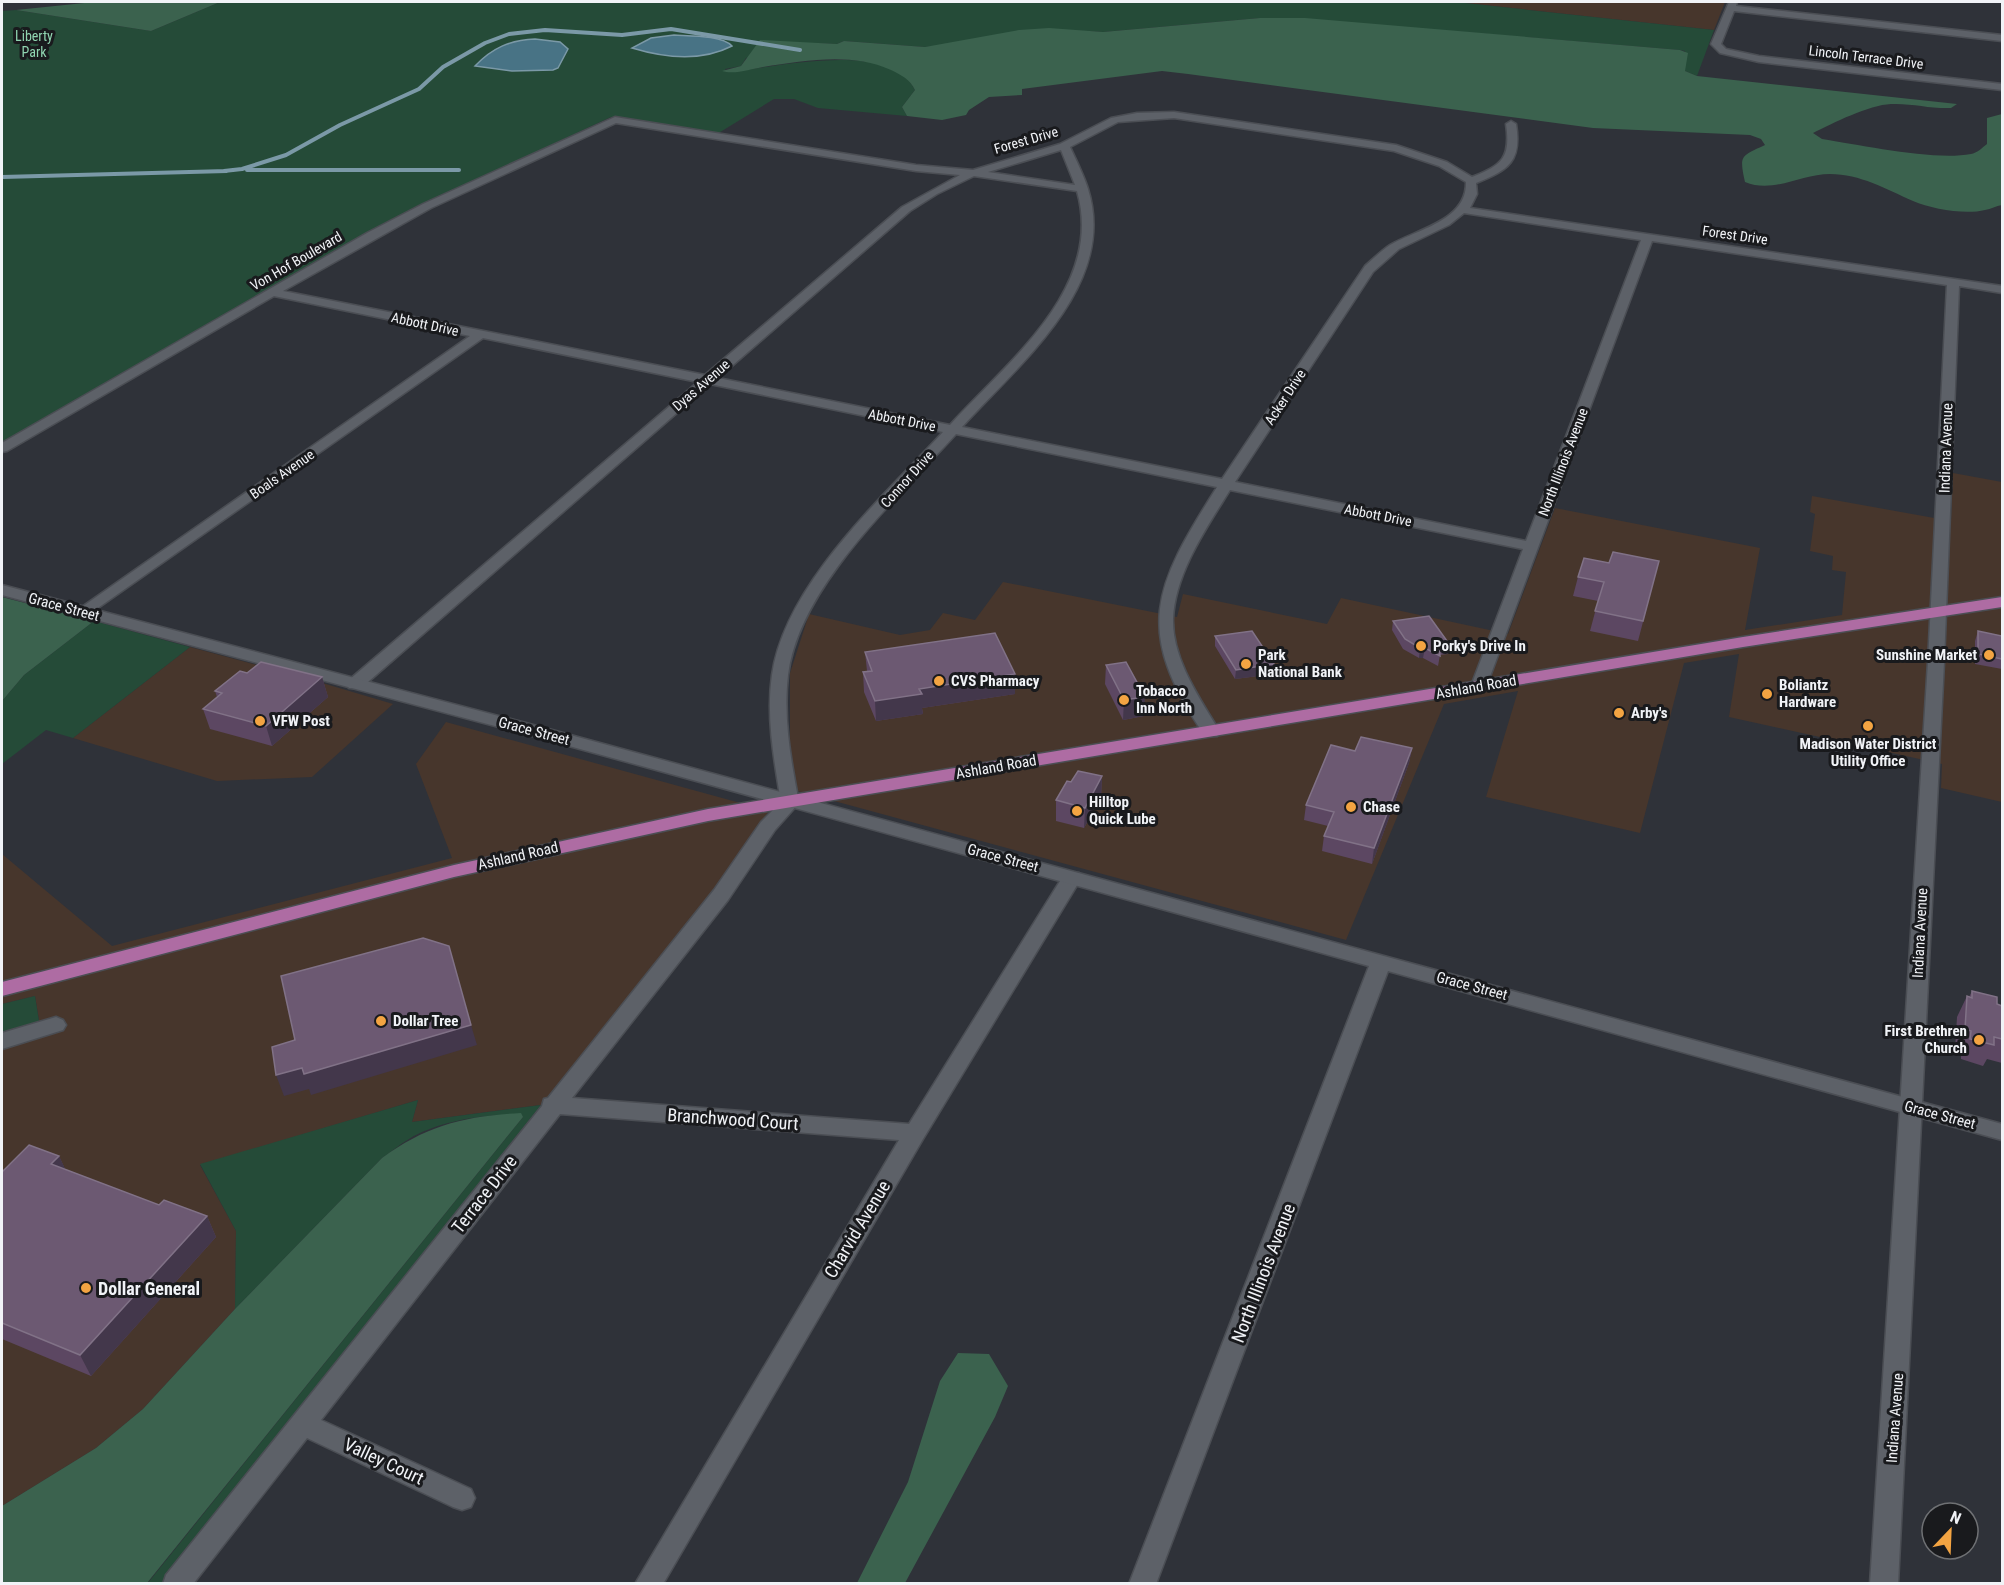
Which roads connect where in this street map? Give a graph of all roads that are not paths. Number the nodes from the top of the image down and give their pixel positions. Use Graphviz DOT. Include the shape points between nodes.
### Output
graph roads {
  1 [pos="1731,5"];
  2 [pos="2002,38"];
  3 [pos="2002,87"];
  4 [pos="615,120"];
  5 [pos="1511,124"];
  6 [pos="1064,146"];
  7 [pos="916,168"];
  8 [pos="973,173"];
  9 [pos="1471,181"];
  10 [pos="1083,189"];
  11 [pos="933,192"];
  12 [pos="1464,210"];
  13 [pos="1648,237"];
  14 [pos="1953,282"];
  15 [pos="2002,289"];
  16 [pos="272,292"];
  17 [pos="479,335"];
  18 [pos="706,380"];
  19 [pos="952,430"];
  20 [pos="2,448"];
  21 [pos="1227,485"];
  22 [pos="1532,546"];
  23 [pos="2,590"];
  24 [pos="2002,602"];
  25 [pos="1939,611"];
  26 [pos="84,612"];
  27 [pos="355,684"];
  28 [pos="1479,686"];
  29 [pos="1211,732"];
  30 [pos="790,802"];
  31 [pos="1072,877"];
  32 [pos="1381,962"];
  33 [pos="2,989"];
  34 [pos="56,1025"];
  35 [pos="2,1041"];
  36 [pos="552,1105"];
  37 [pos="1910,1106"];
  38 [pos="2002,1132"];
  39 [pos="915,1133"];
  40 [pos="305,1425"];
  41 [pos="462,1498"];
  42 [pos="176,1584"];
  43 [pos="648,1584"];
  44 [pos="1142,1584"];
  45 [pos="1884,1584"];
  1 -- 2 [label="street"];
  1 -- 3 [label="street, Lincoln Terrace Drive" via="1716,44 1727,52"];
  4 -- 7 [label="street, Forest Drive"];
  4 -- 16 [label="street, Von Hof Boulevard" via="410,214"];
  5 -- 9 [label="street" via="1514,148 1509,161 1491,174"];
  6 -- 8 [label="street, Forest Drive"];
  6 -- 9 [label="street, Forest Drive" via="1115,120 1174,115 1386,146 1443,164"];
  6 -- 10 [label="street, Connor Drive"];
  7 -- 8 [label="street, Forest Drive"];
  7 -- 11 [label="street" via="929,178"];
  8 -- 10 [label="street"];
  8 -- 11 [label="street, Dyas Avenue"];
  9 -- 12 [label="street"];
  10 -- 19 [label="street, Connor Drive" via="1089,232 1077,279 1030,345"];
  11 -- 18 [label="street, Dyas Avenue" via="906,209"];
  12 -- 13 [label="street, Forest Drive"];
  12 -- 21 [label="street, Acker Drive" via="1393,248 1369,269"];
  13 -- 14 [label="street, Forest Drive"];
  13 -- 22 [label="street, North Illinois Avenue"];
  14 -- 15 [label="street, Forest Drive"];
  14 -- 25 [label="street, Indiana Avenue"];
  16 -- 17 [label="street, Abbott Drive"];
  16 -- 20 [label="street, Von Hof Boulevard"];
  17 -- 18 [label="street, Abbott Drive"];
  17 -- 26 [label="street, Boals Avenue"];
  18 -- 19 [label="street, Abbott Drive"];
  18 -- 27 [label="street, Dyas Avenue"];
  19 -- 21 [label="street, Abbott Drive"];
  19 -- 30 [label="street, Connor Drive" via="837,557 788,637 779,674 778,726"];
  21 -- 22 [label="street, Abbott Drive"];
  21 -- 29 [label="street, Acker Drive" via="1178,568 1167,600 1165,621 1172,658 1183,685"];
  22 -- 28 [label="street, North Illinois Avenue"];
  23 -- 26 [label="street, Grace Street"];
  24 -- 25 [label="main road, Ashland Road"];
  25 -- 28 [label="main road, Ashland Road"];
  25 -- 37 [label="street, Indiana Avenue"];
  26 -- 27 [label="street, Grace Street"];
  27 -- 30 [label="street, Grace Street"];
  28 -- 29 [label="main road, Ashland Road"];
  29 -- 30 [label="main road, Ashland Road"];
  30 -- 31 [label="street, Grace Street"];
  30 -- 33 [label="main road, Ashland Road" via="559,846"];
  30 -- 36 [label="street, Terrace Drive" via="768,826 721,895"];
  31 -- 32 [label="street, Grace Street"];
  31 -- 39 [label="street, Charvid Avenue"];
  32 -- 37 [label="street, Grace Street"];
  32 -- 44 [label="street, North Illinois Avenue"];
  34 -- 35 [label="street"];
  36 -- 39 [label="street, Branchwood Court"];
  36 -- 40 [label="street, Terrace Drive"];
  37 -- 38 [label="street, Grace Street"];
  37 -- 45 [label="street, Indiana Avenue" via="1904,1275"];
  39 -- 43 [label="street, Charvid Avenue"];
  40 -- 41 [label="street, Valley Court"];
  40 -- 42 [label="street, Terrace Drive"];
}
